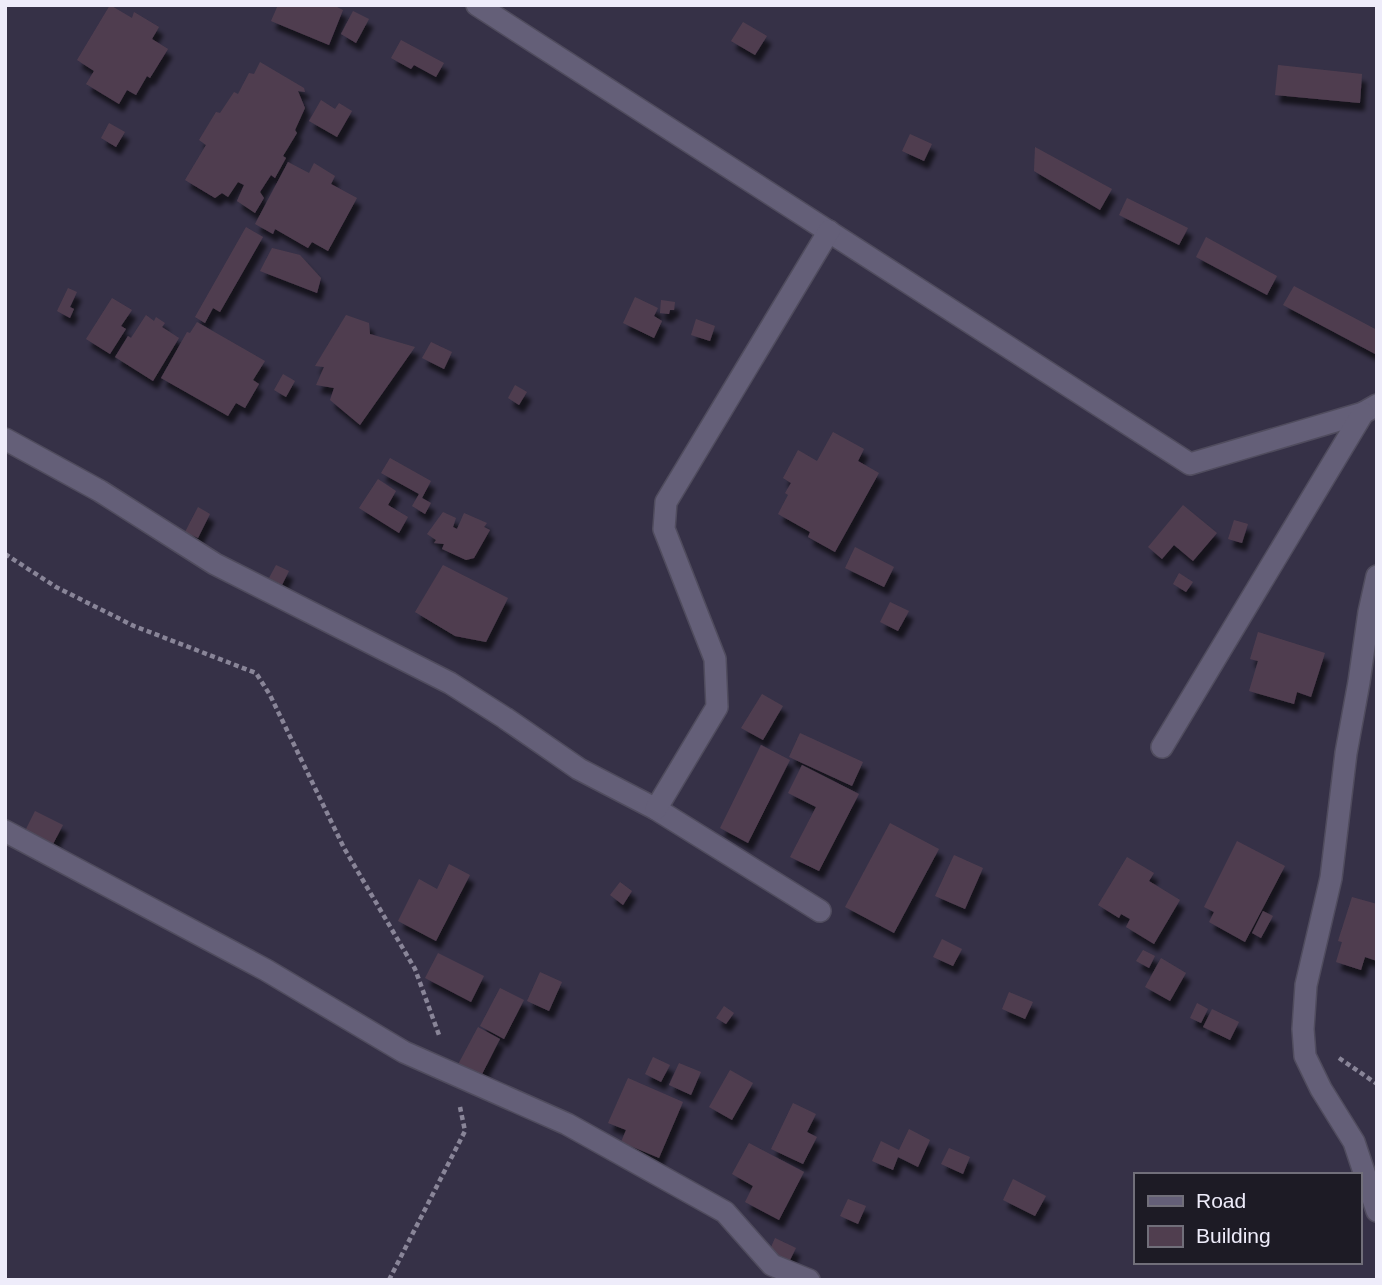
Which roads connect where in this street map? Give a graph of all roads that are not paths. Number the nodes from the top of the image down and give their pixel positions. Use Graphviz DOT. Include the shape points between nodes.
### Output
graph roads {
  1 [pos="477,5"];
  2 [pos="829,232"];
  3 [pos="1370,409"];
  4 [pos="5,439"];
  5 [pos="1377,576"];
  6 [pos="1162,747"];
  7 [pos="656,809"];
  8 [pos="5,831"];
  9 [pos="820,911"];
  10 [pos="1377,1212"];
  11 [pos="809,1280"];
  1 -- 2 [label="street"];
  2 -- 3 [label="street" via="1190,464"];
  2 -- 7 [label="street" via="666,502 664,529 715,659 717,707"];
  3 -- 6 [label="street"];
  4 -- 7 [label="street" via="100,491 215,564 450,683 579,769"];
  5 -- 10 [label="street" via="1346,753 1331,878 1306,985 1303,1029 1305,1056 1354,1142"];
  7 -- 9 [label="street"];
  8 -- 11 [label="street" via="266,970 404,1052 567,1124 725,1212 772,1265"];
}
